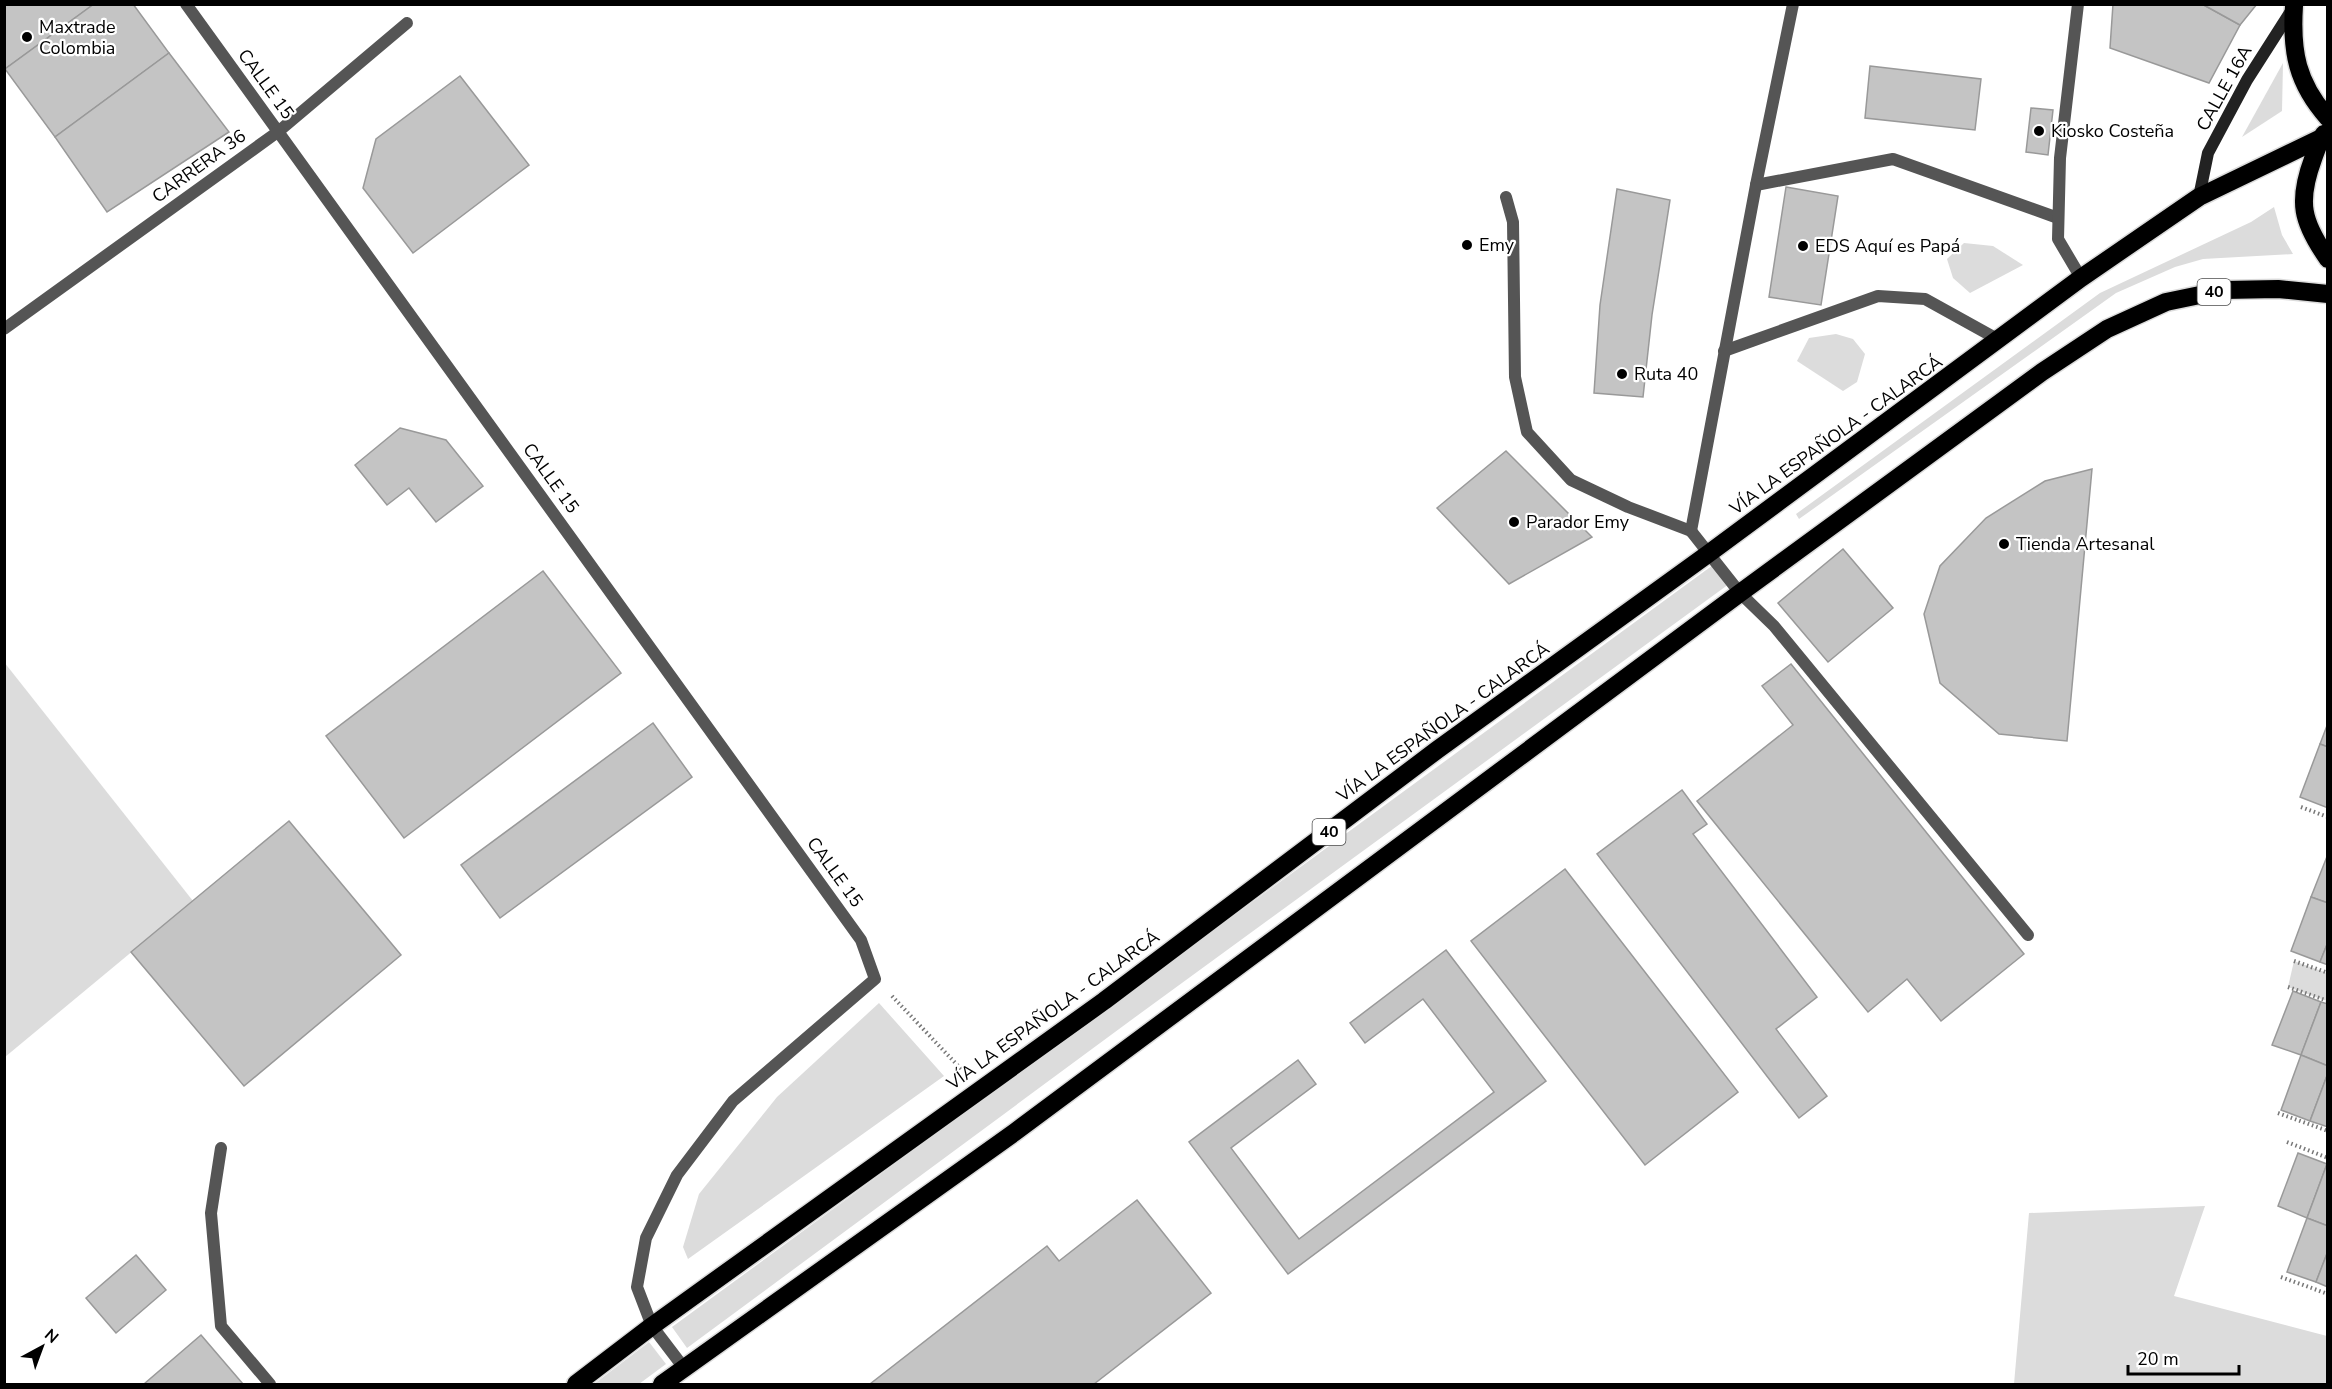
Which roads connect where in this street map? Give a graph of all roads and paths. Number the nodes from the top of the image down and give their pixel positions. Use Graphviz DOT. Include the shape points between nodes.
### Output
graph roads {
  1 [pos="186,4"];
  2 [pos="1793,4"];
  3 [pos="2078,4"];
  4 [pos="2295,5"];
  5 [pos="407,23"];
  6 [pos="2328,118"];
  7 [pos="279,131"];
  8 [pos="2325,134"];
  9 [pos="1756,185"];
  10 [pos="2199,197"];
  11 [pos="1506,198"];
  12 [pos="2058,218"];
  13 [pos="2328,259"];
  14 [pos="2081,278"];
  15 [pos="2328,294"];
  16 [pos="4,329"];
  17 [pos="2000,340"];
  18 [pos="1724,351"];
  19 [pos="1691,531"];
  20 [pos="1708,554"];
  21 [pos="1740,593"];
  22 [pos="2301,807"];
  23 [pos="2328,817"];
  24 [pos="2028,935"];
  25 [pos="2294,961"];
  26 [pos="2328,973"];
  27 [pos="876,979"];
  28 [pos="2288,987"];
  29 [pos="2328,1001"];
  30 [pos="980,1089"];
  31 [pos="2278,1113"];
  32 [pos="2328,1131"];
  33 [pos="2287,1142"];
  34 [pos="221,1148"];
  35 [pos="2328,1158"];
  36 [pos="2281,1277"];
  37 [pos="2328,1294"];
  38 [pos="652,1326"];
  39 [pos="684,1368"];
  40 [pos="270,1384"];
  41 [pos="576,1384"];
  42 [pos="662,1384"];
  1 -- 7 [label="street, CALLE 15"];
  2 -- 9 [label="street"];
  3 -- 12 [label="street" via="2060,158"];
  4 -- 6 [label="highway" via="2292,39 2298,70 2311,99"];
  4 -- 10 [label="street, CALLE 16A" via="2247,80 2208,153"];
  5 -- 7 [label="street, CARRERA 36"];
  7 -- 16 [label="street, CARRERA 36"];
  7 -- 27 [label="street, CALLE 15" via="861,940"];
  8 -- 10 [label="highway, VÍA LA ESPAÑOLA - CALARCÁ / 40"];
  8 -- 13 [label="highway, VÍA LA ESPAÑOLA - CALARCÁ / 40" via="2307,174 2302,200 2307,226"];
  9 -- 12 [label="street" via="1893,159"];
  9 -- 18 [label="street"];
  10 -- 14 [label="highway, VÍA LA ESPAÑOLA - CALARCÁ / 40"];
  11 -- 19 [label="street" via="1513,222 1515,377 1527,432 1571,480"];
  12 -- 14 [label="street" via="2058,239"];
  14 -- 17 [label="highway, VÍA LA ESPAÑOLA - CALARCÁ / 40"];
  15 -- 21 [label="highway, 40" via="2278,289 2224,290 2166,302 2108,329 2042,372"];
  17 -- 18 [label="street" via="1925,299 1878,296"];
  17 -- 20 [label="highway, VÍA LA ESPAÑOLA - CALARCÁ / 40"];
  18 -- 19 [label="street"];
  19 -- 20 [label="street"];
  20 -- 21 [label="street"];
  20 -- 30 [label="highway, VÍA LA ESPAÑOLA - CALARCÁ / 40"];
  21 -- 24 [label="street" via="1774,626"];
  21 -- 39 [label="highway, 40" via="1015,1132"];
  22 -- 23 [label="path"];
  25 -- 26 [label="path"];
  27 -- 30 [label="path"];
  27 -- 38 [label="street" via="733,1101 677,1175 646,1238 638,1287"];
  28 -- 29 [label="path"];
  30 -- 38 [label="highway, VÍA LA ESPAÑOLA - CALARCÁ / 40"];
  31 -- 32 [label="path"];
  33 -- 35 [label="path"];
  34 -- 40 [label="street" via="211,1214 222,1326"];
  36 -- 37 [label="path"];
  38 -- 39 [label="street"];
  38 -- 41 [label="highway, VÍA LA ESPAÑOLA - CALARCÁ / 40"];
  39 -- 42 [label="highway, 40"];
}
